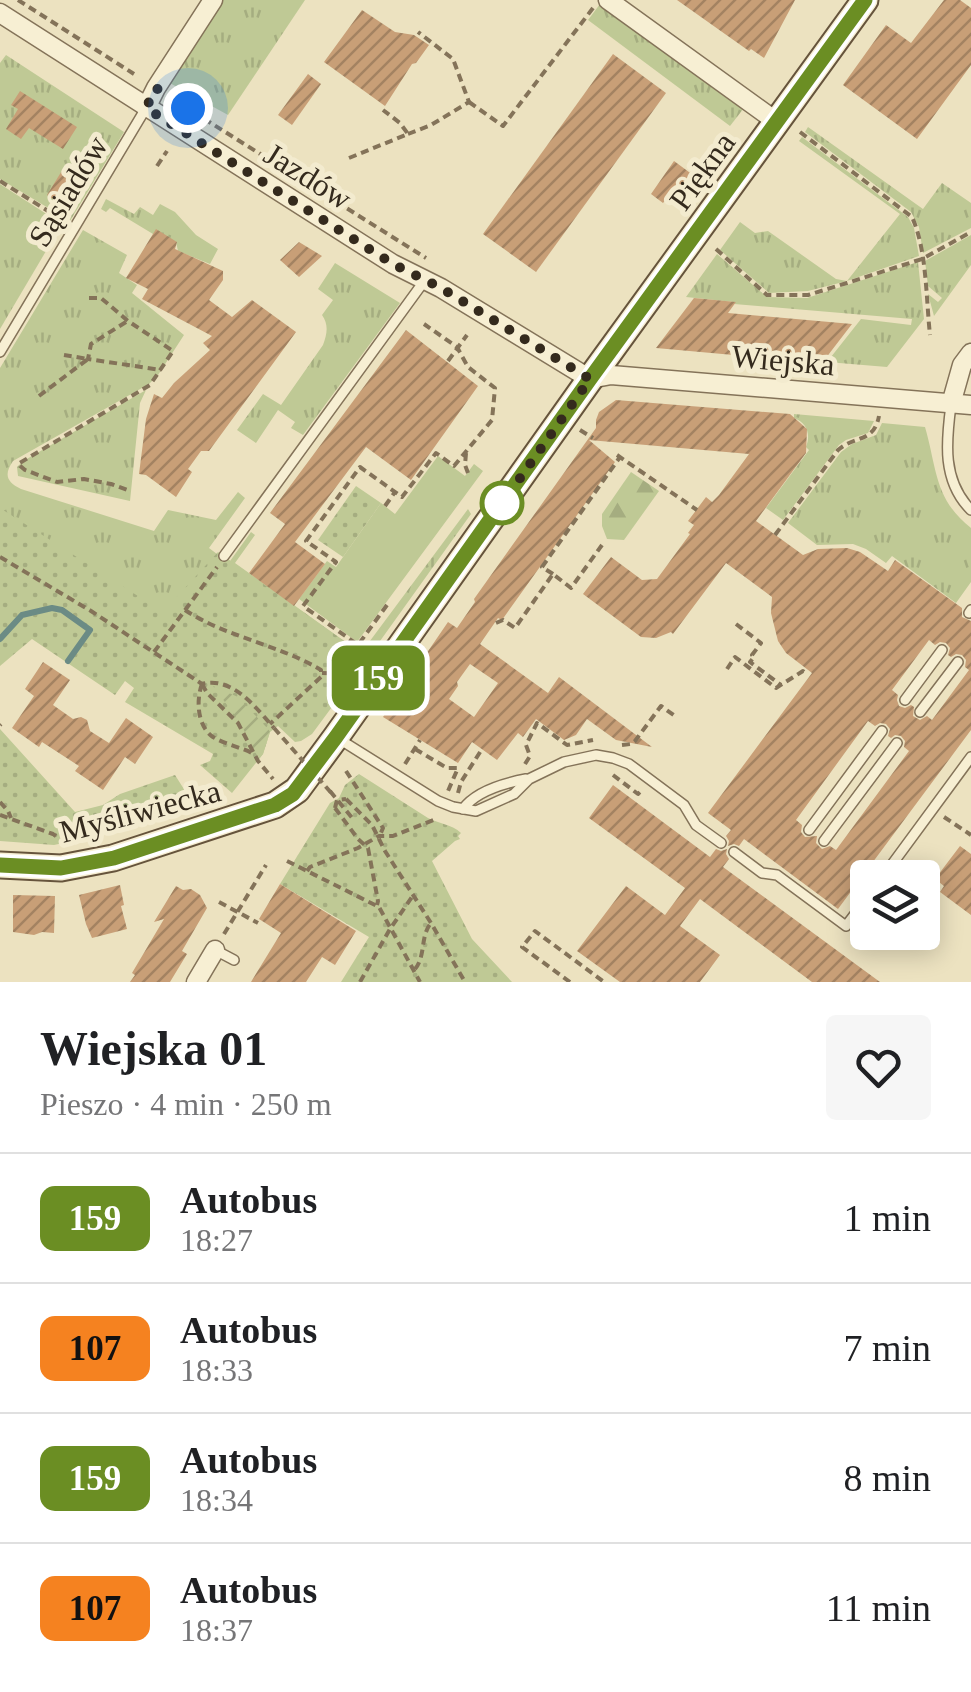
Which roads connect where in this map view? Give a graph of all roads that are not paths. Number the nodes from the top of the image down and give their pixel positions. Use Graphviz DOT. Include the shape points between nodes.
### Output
graph roads {
  1 [pos="213,0"];
  2 [pos="608,0"];
  3 [pos="865,0"];
  4 [pos="0,14"];
  5 [pos="146,108"];
  6 [pos="789,127"];
  7 [pos="431,272"];
  8 [pos="0,352"];
  9 [pos="971,353"];
  10 [pos="590,379"];
  11 [pos="951,404"];
  12 [pos="971,405"];
  13 [pos="971,510"];
  14 [pos="224,556"];
  15 [pos="942,650"];
  16 [pos="958,662"];
  17 [pos="905,700"];
  18 [pos="920,712"];
  19 [pos="882,732"];
  20 [pos="336,737"];
  21 [pos="898,742"];
  22 [pos="971,758"];
  23 [pos="283,787"];
  24 [pos="809,830"];
  25 [pos="824,841"];
  26 [pos="721,843"];
  27 [pos="734,852"];
  28 [pos="895,860"];
  29 [pos="0,866"];
  30 [pos="850,921"];
  31 [pos="220,942"];
  32 [pos="234,960"];
  33 [pos="196,982"];
  1 -- 5 [label="street"];
  2 -- 6 [label="street"];
  3 -- 6 [label="street, Piękna"];
  4 -- 5 [label="street, Jazdów"];
  5 -- 7 [label="street, Jazdów" via="377,254"];
  5 -- 8 [label="lane, Sąsiadów"];
  6 -- 10 [label="street, Piękna"];
  7 -- 10 [label="street, Jazdów"];
  7 -- 14 [label="lane"];
  9 -- 11 [label="street"];
  10 -- 11 [label="street, Wiejska" via="611,374"];
  10 -- 20 [label="street, Piękna"];
  11 -- 12 [label="street, Wiejska"];
  11 -- 13 [label="lane" via="949,469"];
  15 -- 17 [label="lane"];
  16 -- 18 [label="lane"];
  19 -- 24 [label="lane"];
  20 -- 23 [label="street, Piękna"];
  20 -- 26 [label="lane" via="422,792 476,812 564,762 613,758 684,805 696,825"];
  21 -- 25 [label="lane"];
  22 -- 28 [label="lane"];
  23 -- 29 [label="street, Myśliwiecka" via="275,805 114,858 61,868"];
  27 -- 30 [label="lane" via="762,873 779,871 846,926"];
  31 -- 32 [label="lane"];
  31 -- 33 [label="street"];
}
